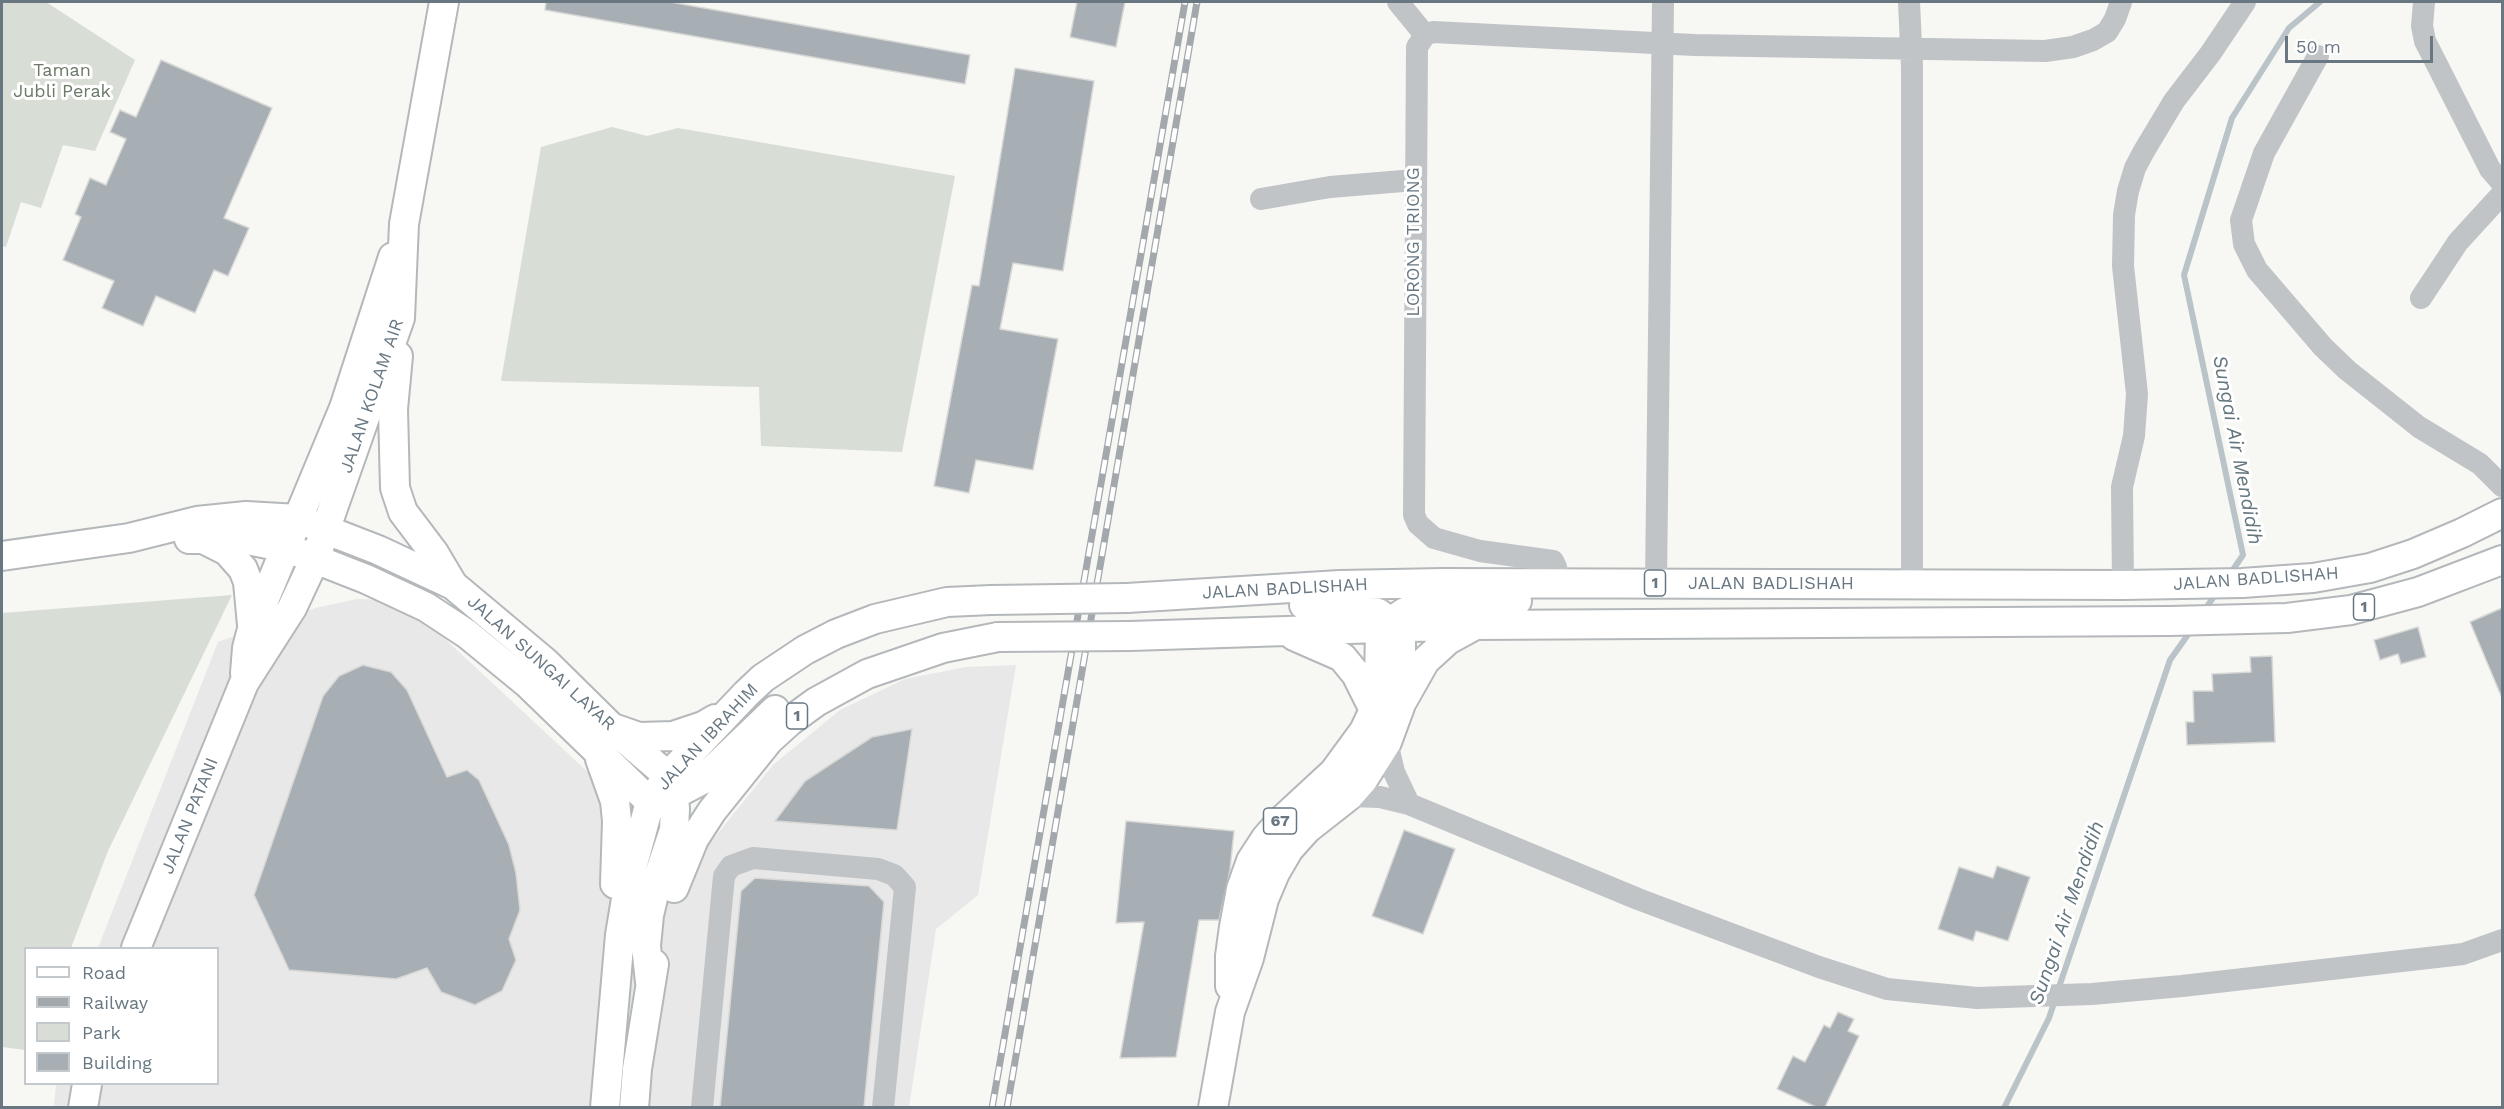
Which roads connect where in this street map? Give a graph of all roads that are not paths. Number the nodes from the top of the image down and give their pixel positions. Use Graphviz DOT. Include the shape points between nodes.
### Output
graph roads {
  1 [pos="444,2"];
  2 [pos="1398,2"];
  3 [pos="1663,2"];
  4 [pos="1909,2"];
  5 [pos="2121,2"];
  6 [pos="2245,2"];
  7 [pos="2424,2"];
  8 [pos="1425,35"];
  9 [pos="1662,43"];
  10 [pos="1911,49"];
  11 [pos="2318,56"];
  12 [pos="1415,180"];
  13 [pos="2502,183"];
  14 [pos="2502,194"];
  15 [pos="1261,199"];
  16 [pos="404,224"];
  17 [pos="2421,298"];
  18 [pos="400,318"];
  19 [pos="2502,486"];
  20 [pos="2502,513"];
  21 [pos="298,519"];
  22 [pos="326,529"];
  23 [pos="129,538"];
  24 [pos="205,540"];
  25 [pos="287,549"];
  26 [pos="2,556"];
  27 [pos="315,559"];
  28 [pos="2502,560"];
  29 [pos="1557,582"];
  30 [pos="1610,582"];
  31 [pos="1656,583"];
  32 [pos="453,585"];
  33 [pos="1912,585"];
  34 [pos="2122,585"];
  35 [pos="1134,597"];
  36 [pos="991,600"];
  37 [pos="1390,626"];
  38 [pos="1474,626"];
  39 [pos="252,629"];
  40 [pos="1282,631"];
  41 [pos="867,674"];
  42 [pos="244,683"];
  43 [pos="1401,704"];
  44 [pos="730,709"];
  45 [pos="1374,710"];
  46 [pos="611,727"];
  47 [pos="1387,742"];
  48 [pos="597,751"];
  49 [pos="664,791"];
  50 [pos="1349,796"];
  51 [pos="1408,804"];
  52 [pos="620,935"];
  53 [pos="2502,940"];
  54 [pos="136,947"];
  55 [pos="650,982"];
  56 [pos="1230,1012"];
  57 [pos="87,1085"];
  58 [pos="83,1107"];
  59 [pos="605,1107"];
  60 [pos="634,1107"];
  61 [pos="702,1107"];
  62 [pos="883,1107"];
  63 [pos="1213,1107"];
  1 -- 16 [label="main road, JALAN KOLAM AIR"];
  2 -- 8 [label="street"];
  3 -- 9 [label="street"];
  4 -- 10 [label="street"];
  5 -- 10 [label="street" via="2107,32 2073,47 2018,52"];
  6 -- 34 [label="street" via="2174,101 2139,160 2128,191 2123,258 2137,405 2121,494"];
  7 -- 13 [label="street" via="2425,41 2490,169"];
  8 -- 9 [label="street" via="1433,32"];
  8 -- 12 [label="street, LORONG TRIONG" via="1417,47"];
  9 -- 10 [label="street"];
  9 -- 31 [label="street"];
  10 -- 33 [label="street"];
  11 -- 19 [label="street" via="2264,153 2241,220 2244,244 2257,270 2347,370 2419,427 2480,464"];
  12 -- 15 [label="street" via="1340,185"];
  12 -- 29 [label="street, LORONG TRIONG" via="1414,515 1434,538 1480,551 1552,561"];
  14 -- 17 [label="street" via="2458,242"];
  16 -- 18 [label="main road, JALAN KOLAM AIR"];
  16 -- 21 [label="main road, JALAN KOLAM AIR" via="344,408"];
  18 -- 22 [label="main road, JALAN KOLAM AIR"];
  18 -- 32 [label="main road" via="393,409 395,488 403,512"];
  20 -- 34 [label="main road, JALAN BADLISHAH / 1" via="2413,554 2370,568 2313,578 2242,583"];
  21 -- 22 [label="main road, JALAN SUNGAI LAYAR"];
  21 -- 23 [label="main road, JALAN SUNGAI LAYAR" via="246,516 197,521"];
  21 -- 25 [label="main road, JALAN PATANI"];
  22 -- 27 [label="main road, JALAN PATANI"];
  22 -- 32 [label="main road, JALAN SUNGAI LAYAR"];
  23 -- 24 [label="main road, JALAN SUNGAI LAYAR"];
  23 -- 26 [label="main road, JALAN SUNGAI LAYAR"];
  24 -- 25 [label="main road, JALAN SUNGAI LAYAR" via="243,539"];
  24 -- 39 [label="main road" via="227,551 243,569 248,582"];
  25 -- 27 [label="main road, JALAN SUNGAI LAYAR"];
  25 -- 39 [label="main road, JALAN PATANI"];
  27 -- 42 [label="main road, JALAN PATANI" via="292,608"];
  27 -- 48 [label="main road, JALAN SUNGAI LAYAR" via="426,607 467,634 528,684"];
  28 -- 38 [label="main road, JALAN BADLISHAH / 1" via="2425,590 2351,610 2287,618"];
  29 -- 30 [label="main road, JALAN BADLISHAH / 1"];
  29 -- 35 [label="main road, JALAN BADLISHAH / 1" via="1340,585"];
  30 -- 31 [label="main road, JALAN BADLISHAH / 1"];
  30 -- 37 [label="main road" via="1588,595 1570,599 1436,604 1405,612"];
  31 -- 33 [label="main road, JALAN BADLISHAH / 1"];
  32 -- 46 [label="main road, JALAN SUNGAI LAYAR" via="545,662"];
  33 -- 34 [label="main road, JALAN BADLISHAH / 1"];
  35 -- 36 [label="main road, JALAN BADLISHAH / 1, bridge"];
  35 -- 37 [label="main road" via="1156,607 1179,610 1357,606 1377,613"];
  36 -- 44 [label="main road, JALAN IBRAHIM / 1" via="915,608 836,634 782,664"];
  37 -- 38 [label="main road, JALAN BADLISHAH / 1"];
  37 -- 40 [label="main road, JALAN BADLISHAH / 1"];
  37 -- 43 [label="main road, 67"];
  37 -- 45 [label="main road, 67"];
  38 -- 43 [label="main road" via="1448,640 1425,661"];
  39 -- 42 [label="main road, JALAN PATANI"];
  40 -- 41 [label="main road, JALAN BADLISHAH / 1, bridge" via="998,637 943,648"];
  40 -- 45 [label="main road" via="1342,657 1356,674"];
  41 -- 49 [label="main road" via="847,672 803,690 770,713 702,780"];
  41 -- 55 [label="main road, 1" via="825,696 790,721 769,740 712,811 694,839 672,892"];
  42 -- 54 [label="main road, JALAN PATANI"];
  43 -- 47 [label="main road, 67"];
  44 -- 46 [label="main road" via="703,726 673,736 639,737"];
  44 -- 49 [label="main road, JALAN IBRAHIM / 1"];
  45 -- 56 [label="main road, 67" via="1350,753 1281,821 1251,861 1234,927"];
  46 -- 49 [label="main road, JALAN SUNGAI LAYAR"];
  47 -- 50 [label="main road, 67"];
  47 -- 51 [label="street"];
  48 -- 49 [label="main road, JALAN SUNGAI LAYAR"];
  48 -- 52 [label="main road" via="615,801 613,905"];
  49 -- 52 [label="main road, JALAN IBRAHIM / 1" via="630,875"];
  49 -- 55 [label="main road" via="674,830 649,915 646,946"];
  50 -- 51 [label="street" via="1380,797"];
  50 -- 56 [label="main road, 67" via="1307,829 1275,873"];
  51 -- 53 [label="street" via="1570,872 1859,982 1887,989 1948,996 2092,994 2452,956"];
  52 -- 59 [label="main road, JALAN IBRAHIM / 1"];
  55 -- 60 [label="main road, 1"];
  56 -- 63 [label="main road, 67"];
  57 -- 58 [label="main road"];
  61 -- 62 [label="street" via="724,876 731,866 753,858 878,869 894,875 905,887"];
}
